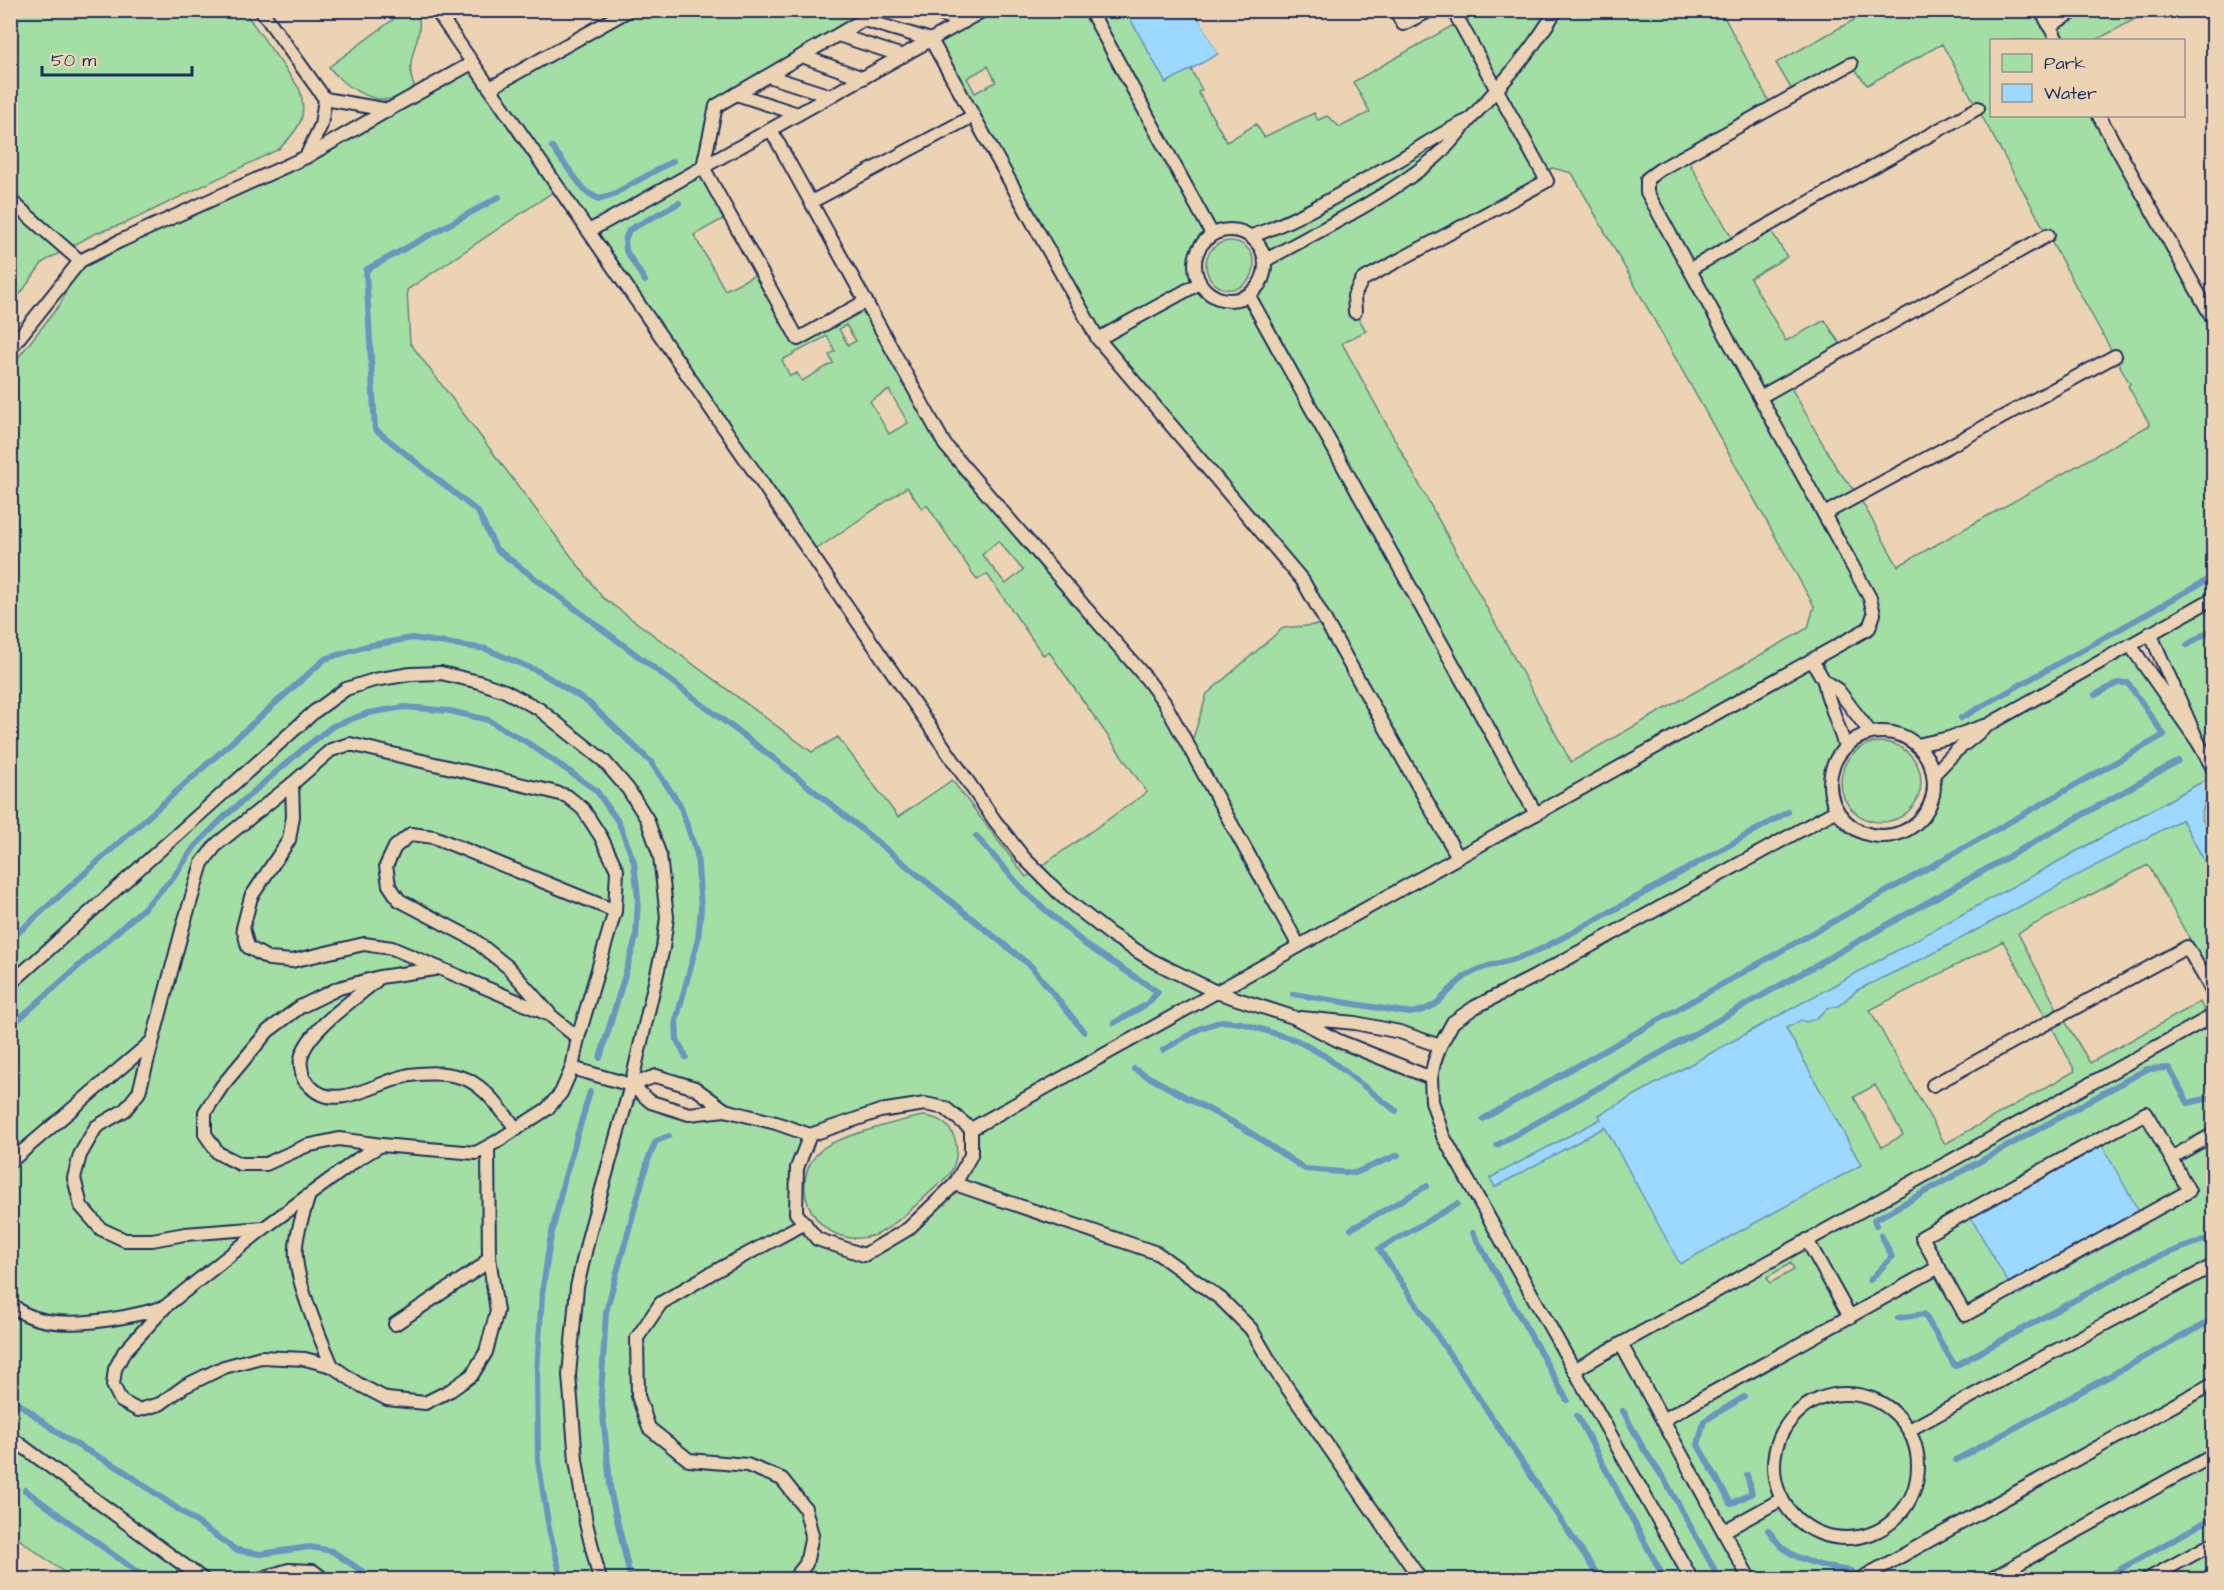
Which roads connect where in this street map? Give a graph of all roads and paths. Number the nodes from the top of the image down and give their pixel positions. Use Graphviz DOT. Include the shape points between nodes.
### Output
graph roads {
  1 [pos="261,10"];
  2 [pos="436,10"];
  3 [pos="629,10"];
  4 [pos="880,10"];
  5 [pos="928,10"];
  6 [pos="984,10"];
  7 [pos="1090,10"];
  8 [pos="1395,10"];
  9 [pos="1431,10"];
  10 [pos="1453,10"];
  11 [pos="1556,10"];
  12 [pos="2041,10"];
  13 [pos="2077,10"];
  14 [pos="864,20"];
  15 [pos="964,22"];
  16 [pos="2049,26"];
  17 [pos="838,35"];
  18 [pos="2056,39"];
  19 [pos="931,40"];
  20 [pos="802,56"];
  21 [pos="903,56"];
  22 [pos="472,63"];
  23 [pos="1851,64"];
  24 [pos="768,76"];
  25 [pos="863,78"];
  26 [pos="490,88"];
  27 [pos="1497,90"];
  28 [pos="736,94"];
  29 [pos="831,96"];
  30 [pos="326,99"];
  31 [pos="1978,108"];
  32 [pos="388,110"];
  33 [pos="798,114"];
  34 [pos="973,116"];
  35 [pos="2100,117"];
  36 [pos="1468,121"];
  37 [pos="771,130"];
  38 [pos="306,157"];
  39 [pos="703,167"];
  40 [pos="10,200"];
  41 [pos="811,202"];
  42 [pos="589,231"];
  43 [pos="1212,234"];
  44 [pos="2048,235"];
  45 [pos="1252,236"];
  46 [pos="1266,260"];
  47 [pos="80,261"];
  48 [pos="1690,269"];
  49 [pos="1200,283"];
  50 [pos="1249,296"];
  51 [pos="866,301"];
  52 [pos="1355,312"];
  53 [pos="2214,321"];
  54 [pos="1098,339"];
  55 [pos="10,349"];
  56 [pos="2115,356"];
  57 [pos="1760,397"];
  58 [pos="1824,514"];
  59 [pos="2214,598"];
  60 [pos="2150,633"];
  61 [pos="2130,645"];
  62 [pos="1812,660"];
  63 [pos="1824,681"];
  64 [pos="1988,725"];
  65 [pos="1870,732"];
  66 [pos="2198,742"];
  67 [pos="1917,745"];
  68 [pos="1845,746"];
  69 [pos="2214,770"];
  70 [pos="1933,775"];
  71 [pos="292,784"];
  72 [pos="1837,810"];
  73 [pos="1536,814"];
  74 [pos="1458,857"];
  75 [pos="615,911"];
  76 [pos="1299,946"];
  77 [pos="437,968"];
  78 [pos="380,977"];
  79 [pos="10,984"];
  80 [pos="1216,992"];
  81 [pos="2214,994"];
  82 [pos="2214,1014"];
  83 [pos="550,1015"];
  84 [pos="1293,1017"];
  85 [pos="578,1038"];
  86 [pos="152,1042"];
  87 [pos="1440,1046"];
  88 [pos="572,1068"];
  89 [pos="1431,1078"];
  90 [pos="631,1085"];
  91 [pos="1933,1085"];
  92 [pos="725,1110"];
  93 [pos="517,1129"];
  94 [pos="971,1129"];
  95 [pos="2214,1134"];
  96 [pos="810,1135"];
  97 [pos="381,1145"];
  98 [pos="488,1147"];
  99 [pos="2171,1158"];
  100 [pos="10,1162"];
  101 [pos="955,1184"];
  102 [pos="308,1198"];
  103 [pos="805,1223"];
  104 [pos="264,1228"];
  105 [pos="1807,1240"];
  106 [pos="489,1257"];
  107 [pos="2214,1265"];
  108 [pos="1939,1267"];
  109 [pos="10,1303"];
  110 [pos="166,1306"];
  111 [pos="1850,1317"];
  112 [pos="395,1324"];
  113 [pos="1621,1344"];
  114 [pos="332,1366"];
  115 [pos="1574,1370"];
  116 [pos="2214,1383"];
  117 [pos="1663,1420"];
  118 [pos="1909,1430"];
  119 [pos="10,1437"];
  120 [pos="2214,1455"];
  121 [pos="1782,1499"];
  122 [pos="1724,1531"];
  123 [pos="2214,1543"];
  124 [pos="204,1580"];
  125 [pos="256,1580"];
  126 [pos="325,1580"];
  127 [pos="600,1580"];
  128 [pos="793,1580"];
  129 [pos="1421,1580"];
  130 [pos="1692,1580"];
  131 [pos="1750,1580"];
  132 [pos="1858,1580"];
  133 [pos="1989,1580"];
  134 [pos="2146,1580"];
  1 -- 30 [label="lane"];
  2 -- 22 [label="lane"];
  3 -- 26 [label="lane"];
  4 -- 14 [label="lane"];
  5 -- 15 [label="lane"];
  6 -- 15 [label="lane"];
  7 -- 43 [label="lane"];
  8 -- 9 [label="lane" via="1403,24"];
  10 -- 27 [label="lane"];
  11 -- 27 [label="lane" via="1534,45"];
  12 -- 16 [label="lane"];
  13 -- 16 [label="lane"];
  14 -- 17 [label="lane"];
  14 -- 19 [label="lane"];
  15 -- 19 [label="lane"];
  16 -- 18 [label="lane"];
  17 -- 20 [label="lane"];
  17 -- 21 [label="lane"];
  19 -- 21 [label="lane"];
  19 -- 34 [label="lane"];
  20 -- 24 [label="lane"];
  20 -- 25 [label="lane"];
  21 -- 25 [label="lane"];
  22 -- 26 [label="lane"];
  22 -- 32 [label="lane"];
  23 -- 48 [label="lane" via="1647,179 1647,192"];
  24 -- 28 [label="lane"];
  24 -- 29 [label="lane"];
  25 -- 29 [label="lane"];
  26 -- 42 [label="lane"];
  27 -- 36 [label="lane"];
  27 -- 52 [label="lane" via="1547,182 1362,280 1354,296"];
  28 -- 33 [label="lane"];
  28 -- 39 [label="lane" via="716,106"];
  29 -- 33 [label="lane"];
  30 -- 32 [label="lane"];
  30 -- 38 [label="lane" via="321,125"];
  31 -- 48 [label="lane"];
  32 -- 38 [label="lane"];
  33 -- 37 [label="lane"];
  34 -- 41 [label="lane"];
  34 -- 54 [label="lane"];
  35 -- 53 [label="lane"];
  36 -- 45 [label="lane" via="1442,132 1278,227"];
  36 -- 46 [label="lane" via="1431,161 1387,192"];
  37 -- 39 [label="lane"];
  37 -- 41 [label="lane"];
  38 -- 47 [label="lane"];
  39 -- 42 [label="lane"];
  39 -- 51 [label="lane" via="798,339"];
  40 -- 47 [label="lane"];
  41 -- 51 [label="lane"];
  42 -- 80 [label="lane" via="1024,858 1063,897 1110,934 1153,962"];
  43 -- 45 [label="lane" via="1225,229"];
  43 -- 49 [label="lane" via="1196,256 1195,270"];
  44 -- 57 [label="lane"];
  45 -- 46 [label="lane"];
  46 -- 50 [label="lane" via="1265,274"];
  47 -- 55 [label="lane"];
  48 -- 57 [label="lane"];
  49 -- 50 [label="lane" via="1222,299"];
  49 -- 54 [label="lane"];
  50 -- 73 [label="lane"];
  51 -- 76 [label="lane" via="945,445 1164,702"];
  54 -- 74 [label="lane" via="1303,581"];
  56 -- 58 [label="lane"];
  57 -- 58 [label="lane"];
  58 -- 62 [label="lane" via="1870,598 1874,615 1869,628"];
  59 -- 60 [label="lane"];
  60 -- 61 [label="lane"];
  60 -- 66 [label="lane"];
  61 -- 64 [label="lane"];
  61 -- 66 [label="lane"];
  62 -- 63 [label="lane"];
  62 -- 73 [label="lane"];
  63 -- 65 [label="lane" via="1838,690"];
  63 -- 68 [label="lane"];
  64 -- 67 [label="lane"];
  64 -- 70 [label="lane"];
  65 -- 67 [label="lane" via="1889,732 1907,737"];
  65 -- 68 [label="lane"];
  66 -- 69 [label="lane"];
  67 -- 70 [label="lane"];
  68 -- 72 [label="lane" via="1834,762 1829,780"];
  70 -- 72 [label="lane" via="1932,801 1922,818 1908,830 1890,836 1871,835 1854,828"];
  71 -- 75 [label="lane" via="331,750 350,744 567,796 583,808 617,870"];
  71 -- 77 [label="lane" via="289,840 251,897 243,928 248,947 269,959 292,961 364,944 392,948"];
  71 -- 86 [label="lane" via="217,844 202,864"];
  72 -- 87 [label="lane" via="1475,1007 1453,1022"];
  73 -- 74 [label="lane"];
  74 -- 76 [label="lane"];
  75 -- 83 [label="lane" via="434,837 411,834 395,847 386,866 389,885 399,900 473,939 508,967"];
  75 -- 85 [label="lane"];
  76 -- 80 [label="lane"];
  77 -- 78 [label="lane"];
  77 -- 83 [label="lane"];
  78 -- 93 [label="lane" via="312,1038 301,1058 302,1078 315,1092 330,1098 349,1096 408,1076 436,1072 462,1077 484,1092"];
  78 -- 97 [label="lane" via="339,988 300,1007 268,1031 205,1112 205,1134 218,1153 240,1164 266,1164 306,1146 339,1139"];
  79 -- 90 [label="lane" via="314,712 346,688 411,674 441,673 497,688 539,709 604,761 628,789 646,819 660,856 667,917"];
  80 -- 84 [label="lane"];
  80 -- 94 [label="lane"];
  81 -- 91 [label="lane" via="2187,947"];
  82 -- 105 [label="lane"];
  83 -- 85 [label="lane"];
  84 -- 87 [label="lane" via="1356,1023"];
  84 -- 89 [label="lane" via="1339,1041"];
  85 -- 88 [label="lane"];
  86 -- 100 [label="lane"];
  86 -- 104 [label="lane" via="139,1092 125,1110 96,1128 80,1155 74,1178 81,1206 101,1229 125,1240"];
  87 -- 89 [label="lane"];
  88 -- 90 [label="lane"];
  88 -- 93 [label="lane" via="561,1093 547,1109"];
  89 -- 115 [label="lane" via="1432,1101 1443,1136"];
  90 -- 92 [label="lane" via="651,1102 689,1114"];
  90 -- 92 [label="lane" via="656,1076 695,1088"];
  90 -- 127 [label="lane" via="577,1287 569,1375 576,1460"];
  92 -- 96 [label="lane"];
  93 -- 98 [label="lane"];
  94 -- 96 [label="lane" via="945,1108 925,1104 880,1111"];
  94 -- 101 [label="lane" via="972,1155"];
  95 -- 99 [label="lane"];
  96 -- 103 [label="lane" via="797,1168 796,1213"];
  97 -- 98 [label="lane" via="476,1153"];
  97 -- 102 [label="lane"];
  98 -- 106 [label="lane"];
  99 -- 108 [label="lane" via="2146,1113 1922,1238"];
  99 -- 108 [label="lane" via="2189,1191 1965,1315"];
  101 -- 103 [label="lane" via="908,1229 864,1255 817,1239"];
  101 -- 129 [label="lane" via="1157,1253 1221,1299 1251,1329 1275,1370"];
  102 -- 104 [label="lane"];
  102 -- 114 [label="lane" via="296,1256 303,1288"];
  103 -- 128 [label="lane" via="661,1303 637,1338 638,1396 649,1428 689,1460 747,1465 782,1479 805,1508 812,1535 806,1564"];
  104 -- 110 [label="lane"];
  105 -- 111 [label="lane"];
  105 -- 113 [label="lane"];
  106 -- 112 [label="lane" via="482,1266"];
  106 -- 114 [label="lane" via="497,1311 486,1352 472,1376 425,1403 387,1399"];
  107 -- 118 [label="lane"];
  108 -- 111 [label="lane"];
  109 -- 110 [label="lane" via="35,1317 90,1322 131,1317"];
  110 -- 114 [label="lane" via="124,1352 115,1369 113,1385 121,1401 138,1410 160,1404 185,1386 224,1367 261,1358 305,1359"];
  111 -- 117 [label="lane"];
  113 -- 115 [label="lane"];
  113 -- 117 [label="lane"];
  115 -- 130 [label="lane"];
  116 -- 132 [label="lane"];
  117 -- 122 [label="lane"];
  118 -- 121 [label="lane" via="1894,1412 1868,1396 1839,1394 1810,1403 1788,1423 1775,1450 1775,1480"];
  118 -- 121 [label="lane" via="1918,1452 1917,1484 1902,1512 1877,1532 1847,1538 1819,1533 1795,1517"];
  119 -- 124 [label="lane"];
  120 -- 133 [label="lane"];
  121 -- 122 [label="lane"];
  122 -- 131 [label="lane"];
  123 -- 134 [label="lane"];
  125 -- 126 [label="lane" via="289,1570 313,1570"];
}
